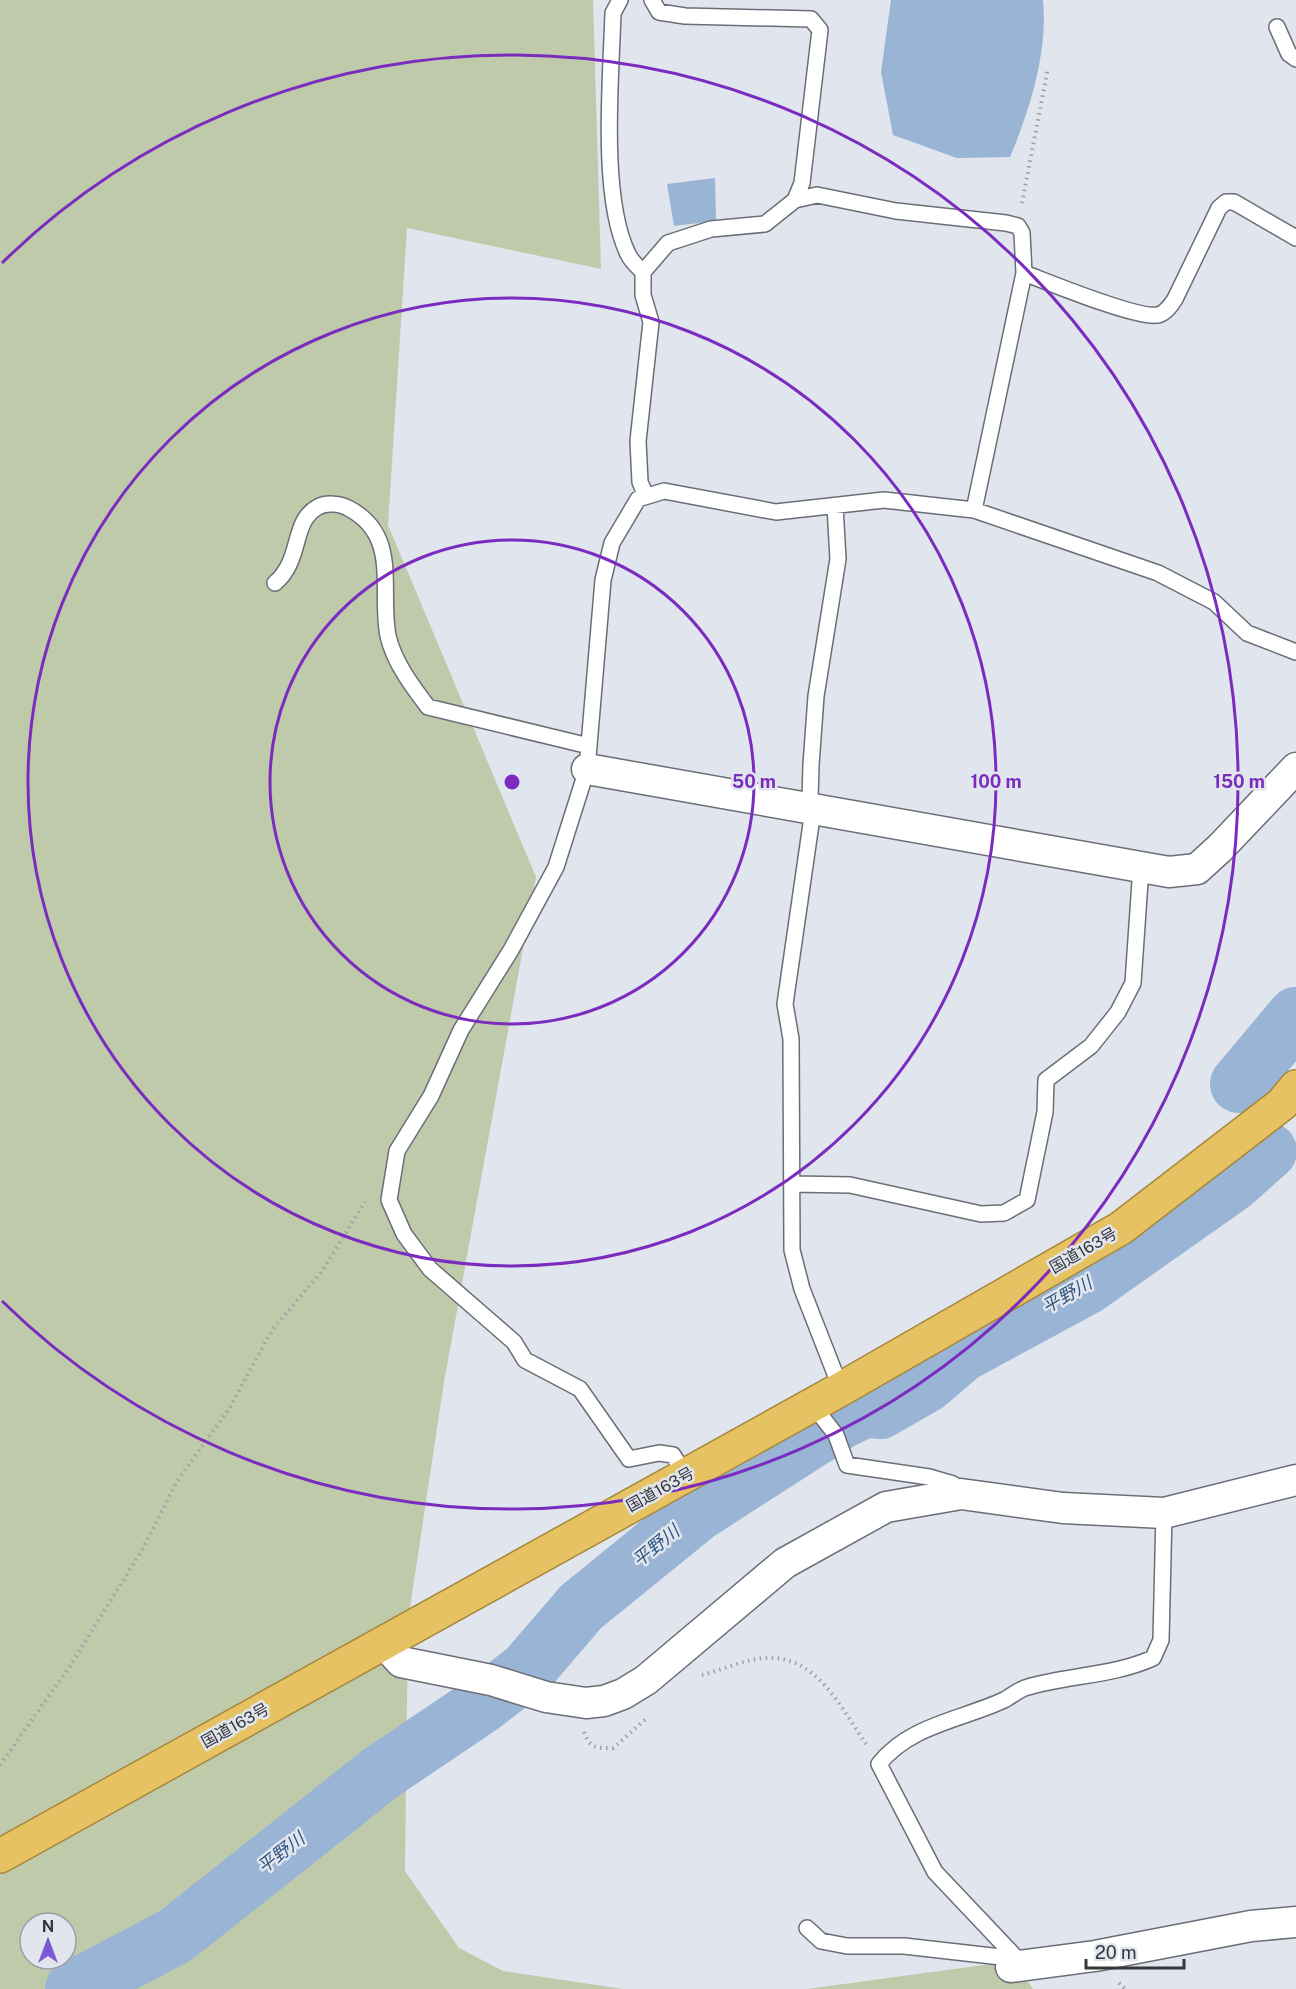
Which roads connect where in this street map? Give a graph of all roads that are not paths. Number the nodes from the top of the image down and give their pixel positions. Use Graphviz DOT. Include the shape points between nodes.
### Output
graph roads {
  1 [pos="620,0"];
  2 [pos="652,0"];
  3 [pos="1277,27"];
  4 [pos="1296,59"];
  5 [pos="795,200"];
  6 [pos="1296,238"];
  7 [pos="643,272"];
  8 [pos="1024,273"];
  9 [pos="646,496"];
  10 [pos="835,506"];
  11 [pos="974,510"];
  12 [pos="275,584"];
  13 [pos="1296,652"];
  14 [pos="588,757"];
  15 [pos="1296,768"];
  16 [pos="813,810"];
  17 [pos="1141,867"];
  18 [pos="1296,1087"];
  19 [pos="793,1184"];
  20 [pos="841,1389"];
  21 [pos="819,1412"];
  22 [pos="685,1475"];
  23 [pos="1296,1480"];
  24 [pos="961,1494"];
  25 [pos="1164,1513"];
  26 [pos="384,1643"];
  27 [pos="0,1856"];
  28 [pos="1296,1922"];
  29 [pos="807,1928"];
  30 [pos="1017,1966"];
  1 -- 7 [label="lane" via="614,13 610,104 612,182 615,212 628,256"];
  2 -- 5 [label="lane" via="659,12 811,19 820,30 802,183"];
  3 -- 4 [label="lane" via="1289,54"];
  5 -- 7 [label="lane" via="765,224 711,229 668,243"];
  5 -- 8 [label="lane" via="817,195 896,211 1018,226 1022,232"];
  6 -- 8 [label="lane" via="1234,202 1226,202 1219,208 1175,299 1160,315 1131,310"];
  7 -- 9 [label="lane" via="643,295 651,322 638,441 640,482"];
  8 -- 11 [label="lane"];
  9 -- 10 [label="lane" via="664,491 776,512"];
  9 -- 14 [label="lane" via="638,499 612,543 603,580"];
  10 -- 11 [label="lane" via="884,500"];
  10 -- 16 [label="lane" via="838,559 816,696 810,799"];
  11 -- 13 [label="lane" via="1158,573 1214,602 1247,633"];
  12 -- 14 [label="lane" via="287,573 296,551 300,524 318,506 342,504 359,513 384,554 388,636 402,669 428,707"];
  14 -- 16 [label="street"];
  14 -- 22 [label="lane" via="556,867 461,1030 431,1096 398,1150 390,1200 404,1234 430,1269 514,1342 525,1360 580,1389 628,1459 659,1453 673,1455"];
  15 -- 17 [label="street" via="1197,869 1169,872"];
  16 -- 17 [label="street"];
  16 -- 19 [label="lane" via="785,1004 791,1039"];
  17 -- 19 [label="lane" via="1133,983 1118,1012 1091,1046 1046,1080 1045,1112 1027,1200 1004,1213 981,1214 850,1185"];
  18 -- 20 [label="highway, 国道163号" via="1282,1104 1121,1228"];
  19 -- 20 [label="lane" via="792,1250 802,1289"];
  20 -- 21 [label="highway, 国道163号"];
  21 -- 22 [label="highway, 国道163号"];
  21 -- 24 [label="lane" via="836,1435 847,1465 929,1477 953,1484"];
  22 -- 26 [label="highway, 国道163号"];
  23 -- 25 [label="street"];
  24 -- 25 [label="street" via="1063,1508"];
  24 -- 26 [label="street" via="898,1504 862,1519 785,1563 646,1680 604,1701 572,1701 401,1662"];
  25 -- 30 [label="lane" via="1161,1640 1153,1658 1118,1670 1026,1688 913,1735 892,1748 879,1764 935,1872"];
  26 -- 27 [label="highway, 国道163号"];
  28 -- 30 [label="street" via="1251,1926 1095,1956"];
  29 -- 30 [label="lane" via="821,1941 847,1947 904,1946 1001,1957"];
}
